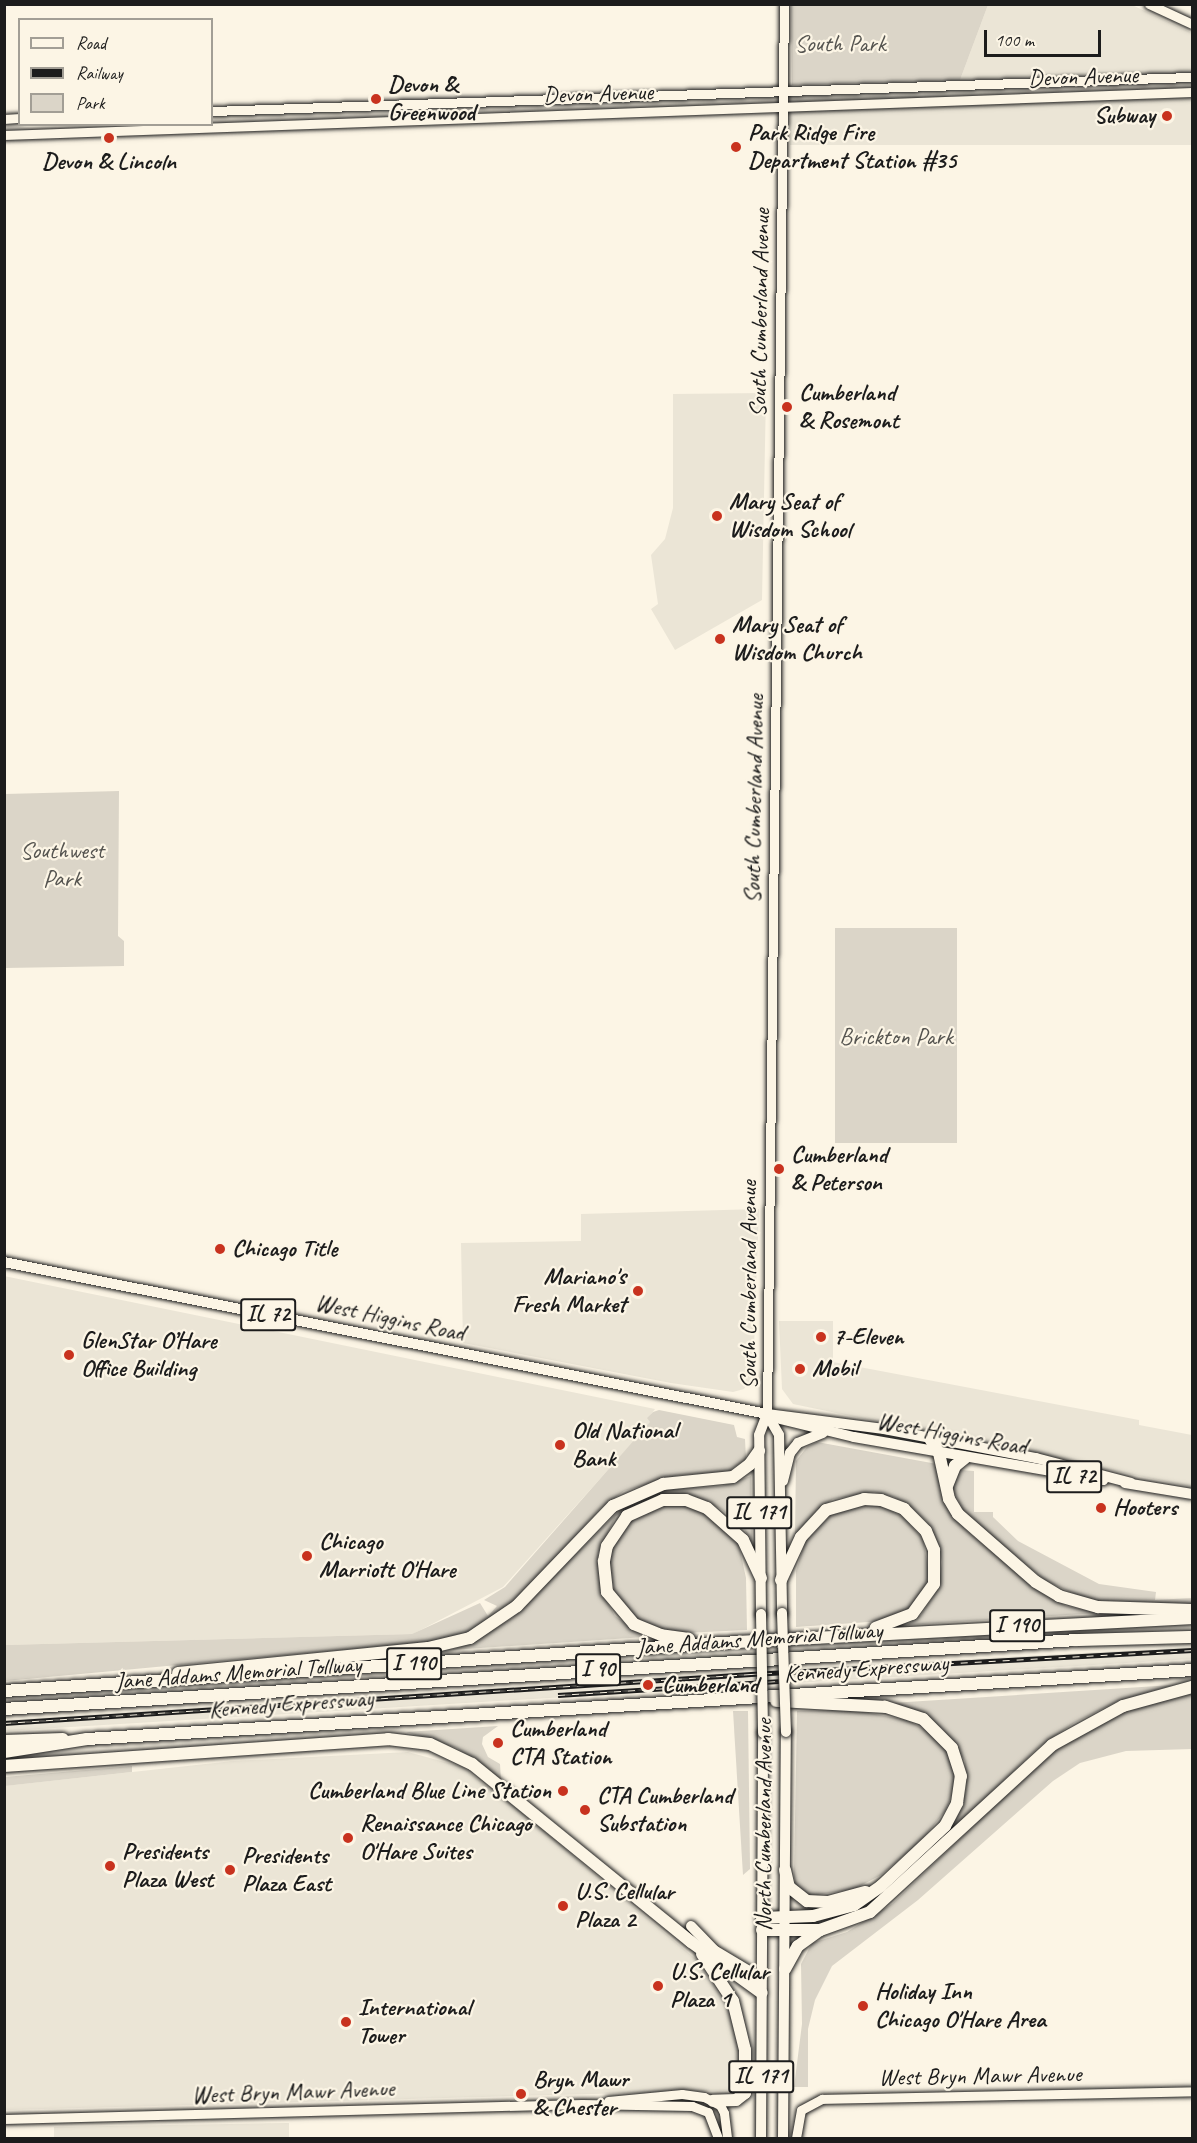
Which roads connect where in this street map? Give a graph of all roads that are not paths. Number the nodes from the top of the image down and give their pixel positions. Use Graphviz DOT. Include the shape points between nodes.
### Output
graph roads {
  1 [pos="784,4"];
  2 [pos="1149,4"];
  3 [pos="1192,24"];
  4 [pos="1192,77"];
  5 [pos="782,91"];
  6 [pos="1192,92"];
  7 [pos="782,107"];
  8 [pos="213,111"];
  9 [pos="4,135"];
  10 [pos="4,1262"];
  11 [pos="768,1414"];
  12 [pos="828,1431"];
  13 [pos="929,1437"];
  14 [pos="759,1451"];
  15 [pos="939,1453"];
  16 [pos="964,1458"];
  17 [pos="1131,1483"];
  18 [pos="946,1487"];
  19 [pos="1192,1494"];
  20 [pos="780,1495"];
  21 [pos="761,1578"];
  22 [pos="781,1580"];
  23 [pos="1192,1610"];
  24 [pos="1192,1618"];
  25 [pos="842,1635"];
  26 [pos="1192,1637"];
  27 [pos="738,1642"];
  28 [pos="1192,1670"];
  29 [pos="91,1686"];
  30 [pos="1192,1687"];
  31 [pos="4,1691"];
  32 [pos="754,1697"];
  33 [pos="4,1709"];
  34 [pos="87,1739"];
  35 [pos="4,1741"];
  36 [pos="4,1752"];
  37 [pos="4,1766"];
  38 [pos="785,1870"];
  39 [pos="876,1889"];
  40 [pos="784,1917"];
  41 [pos="762,1924"];
  42 [pos="691,1926"];
  43 [pos="784,1930"];
  44 [pos="820,1930"];
  45 [pos="691,1942"];
  46 [pos="785,1969"];
  47 [pos="762,1993"];
  48 [pos="1192,2091"];
  49 [pos="713,2101"];
  50 [pos="582,2104"];
  51 [pos="4,2119"];
  52 [pos="717,2139"];
  53 [pos="727,2139"];
  54 [pos="761,2139"];
  55 [pos="783,2139"];
  56 [pos="796,2139"];
  1 -- 5 [label="street, South Cumberland Avenue"];
  2 -- 3 [label="street"];
  4 -- 5 [label="street, Devon Avenue"];
  5 -- 7 [label="street, South Cumberland Avenue"];
  5 -- 8 [label="street, Devon Avenue"];
  6 -- 7 [label="street, Devon Avenue"];
  7 -- 9 [label="street, Devon Avenue"];
  7 -- 11 [label="street, South Cumberland Avenue"];
  10 -- 11 [label="main road, West Higgins Road / IL 72"];
  11 -- 12 [label="main road, West Higgins Road / IL 72"];
  11 -- 13 [label="main road, West Higgins Road" via="806,1416"];
  11 -- 14 [label="main road, North Cumberland Avenue / IL 171" via="759,1435"];
  11 -- 20 [label="main road, North Cumberland Avenue / IL 171" via="779,1435"];
  12 -- 15 [label="main road, West Higgins Road / IL 72"];
  12 -- 20 [label="main road" via="809,1436 790,1453"];
  13 -- 15 [label="highway"];
  13 -- 17 [label="main road, West Higgins Road" via="1068,1465"];
  14 -- 21 [label="main road, North Cumberland Avenue / IL 171"];
  14 -- 29 [label="highway" via="733,1477 663,1484 613,1506 518,1606 464,1640 428,1648"];
  15 -- 16 [label="main road, West Higgins Road / IL 72"];
  15 -- 18 [label="highway"];
  16 -- 17 [label="main road, West Higgins Road / IL 72"];
  16 -- 18 [label="highway"];
  17 -- 19 [label="main road, West Higgins Road / IL 72"];
  18 -- 23 [label="highway" via="953,1508 967,1524 1059,1596 1098,1607"];
  20 -- 22 [label="main road, North Cumberland Avenue / IL 171"];
  21 -- 27 [label="highway" via="736,1530 706,1508 686,1500 663,1500 637,1510 620,1524 607,1546 607,1592 634,1624 671,1637"];
  21 -- 41 [label="main road, North Cumberland Avenue / IL 171, bridge"];
  22 -- 25 [label="highway" via="801,1537 826,1510 864,1499 881,1500 913,1516 926,1531 934,1550 936,1573 930,1594 903,1619"];
  22 -- 38 [label="main road, North Cumberland Avenue / IL 171, bridge"];
  24 -- 25 [label="highway, I 190"];
  25 -- 27 [label="highway, I 190"];
  26 -- 33 [label="highway, Jane Addams Memorial Tollway / I 90" via="1054,1641"];
  27 -- 29 [label="highway, I 190"];
  28 -- 32 [label="highway, Kennedy Expressway / I 90"];
  29 -- 31 [label="highway, I 190"];
  30 -- 44 [label="highway" via="1146,1697 1075,1730 1045,1751 884,1903 856,1919"];
  32 -- 34 [label="highway, Kennedy Expressway / I 90"];
  32 -- 39 [label="highway" via="799,1705 845,1704 903,1711 923,1719 952,1748 961,1776 952,1814 945,1826"];
  34 -- 35 [label="highway, I 90"];
  34 -- 36 [label="highway, Kennedy Expressway"];
  37 -- 45 [label="highway" via="388,1739 430,1744 478,1768"];
  38 -- 39 [label="highway" via="789,1887 807,1901 828,1902"];
  38 -- 40 [label="main road, North Cumberland Avenue / IL 171"];
  39 -- 40 [label="highway" via="841,1910"];
  40 -- 41 [label="highway"];
  40 -- 43 [label="main road, North Cumberland Avenue / IL 171"];
  41 -- 43 [label="highway"];
  41 -- 47 [label="main road, North Cumberland Avenue / IL 171"];
  42 -- 47 [label="main road" via="714,1950 747,1970"];
  43 -- 44 [label="highway"];
  43 -- 46 [label="main road, North Cumberland Avenue / IL 171"];
  44 -- 46 [label="highway" via="798,1946"];
  45 -- 47 [label="highway"];
  45 -- 49 [label="highway" via="723,1982 742,2030 745,2093 736,2100"];
  46 -- 55 [label="main road, North Cumberland Avenue / IL 171"];
  47 -- 54 [label="main road, North Cumberland Avenue / IL 171"];
  48 -- 56 [label="street, West Bryn Mawr Avenue" via="822,2099 801,2110"];
  49 -- 50 [label="street, West Bryn Mawr Avenue" via="682,2094"];
  49 -- 53 [label="street" via="724,2113"];
  50 -- 51 [label="street, West Bryn Mawr Avenue"];
  50 -- 52 [label="street, West Bryn Mawr Avenue" via="692,2106 708,2112"];
}
